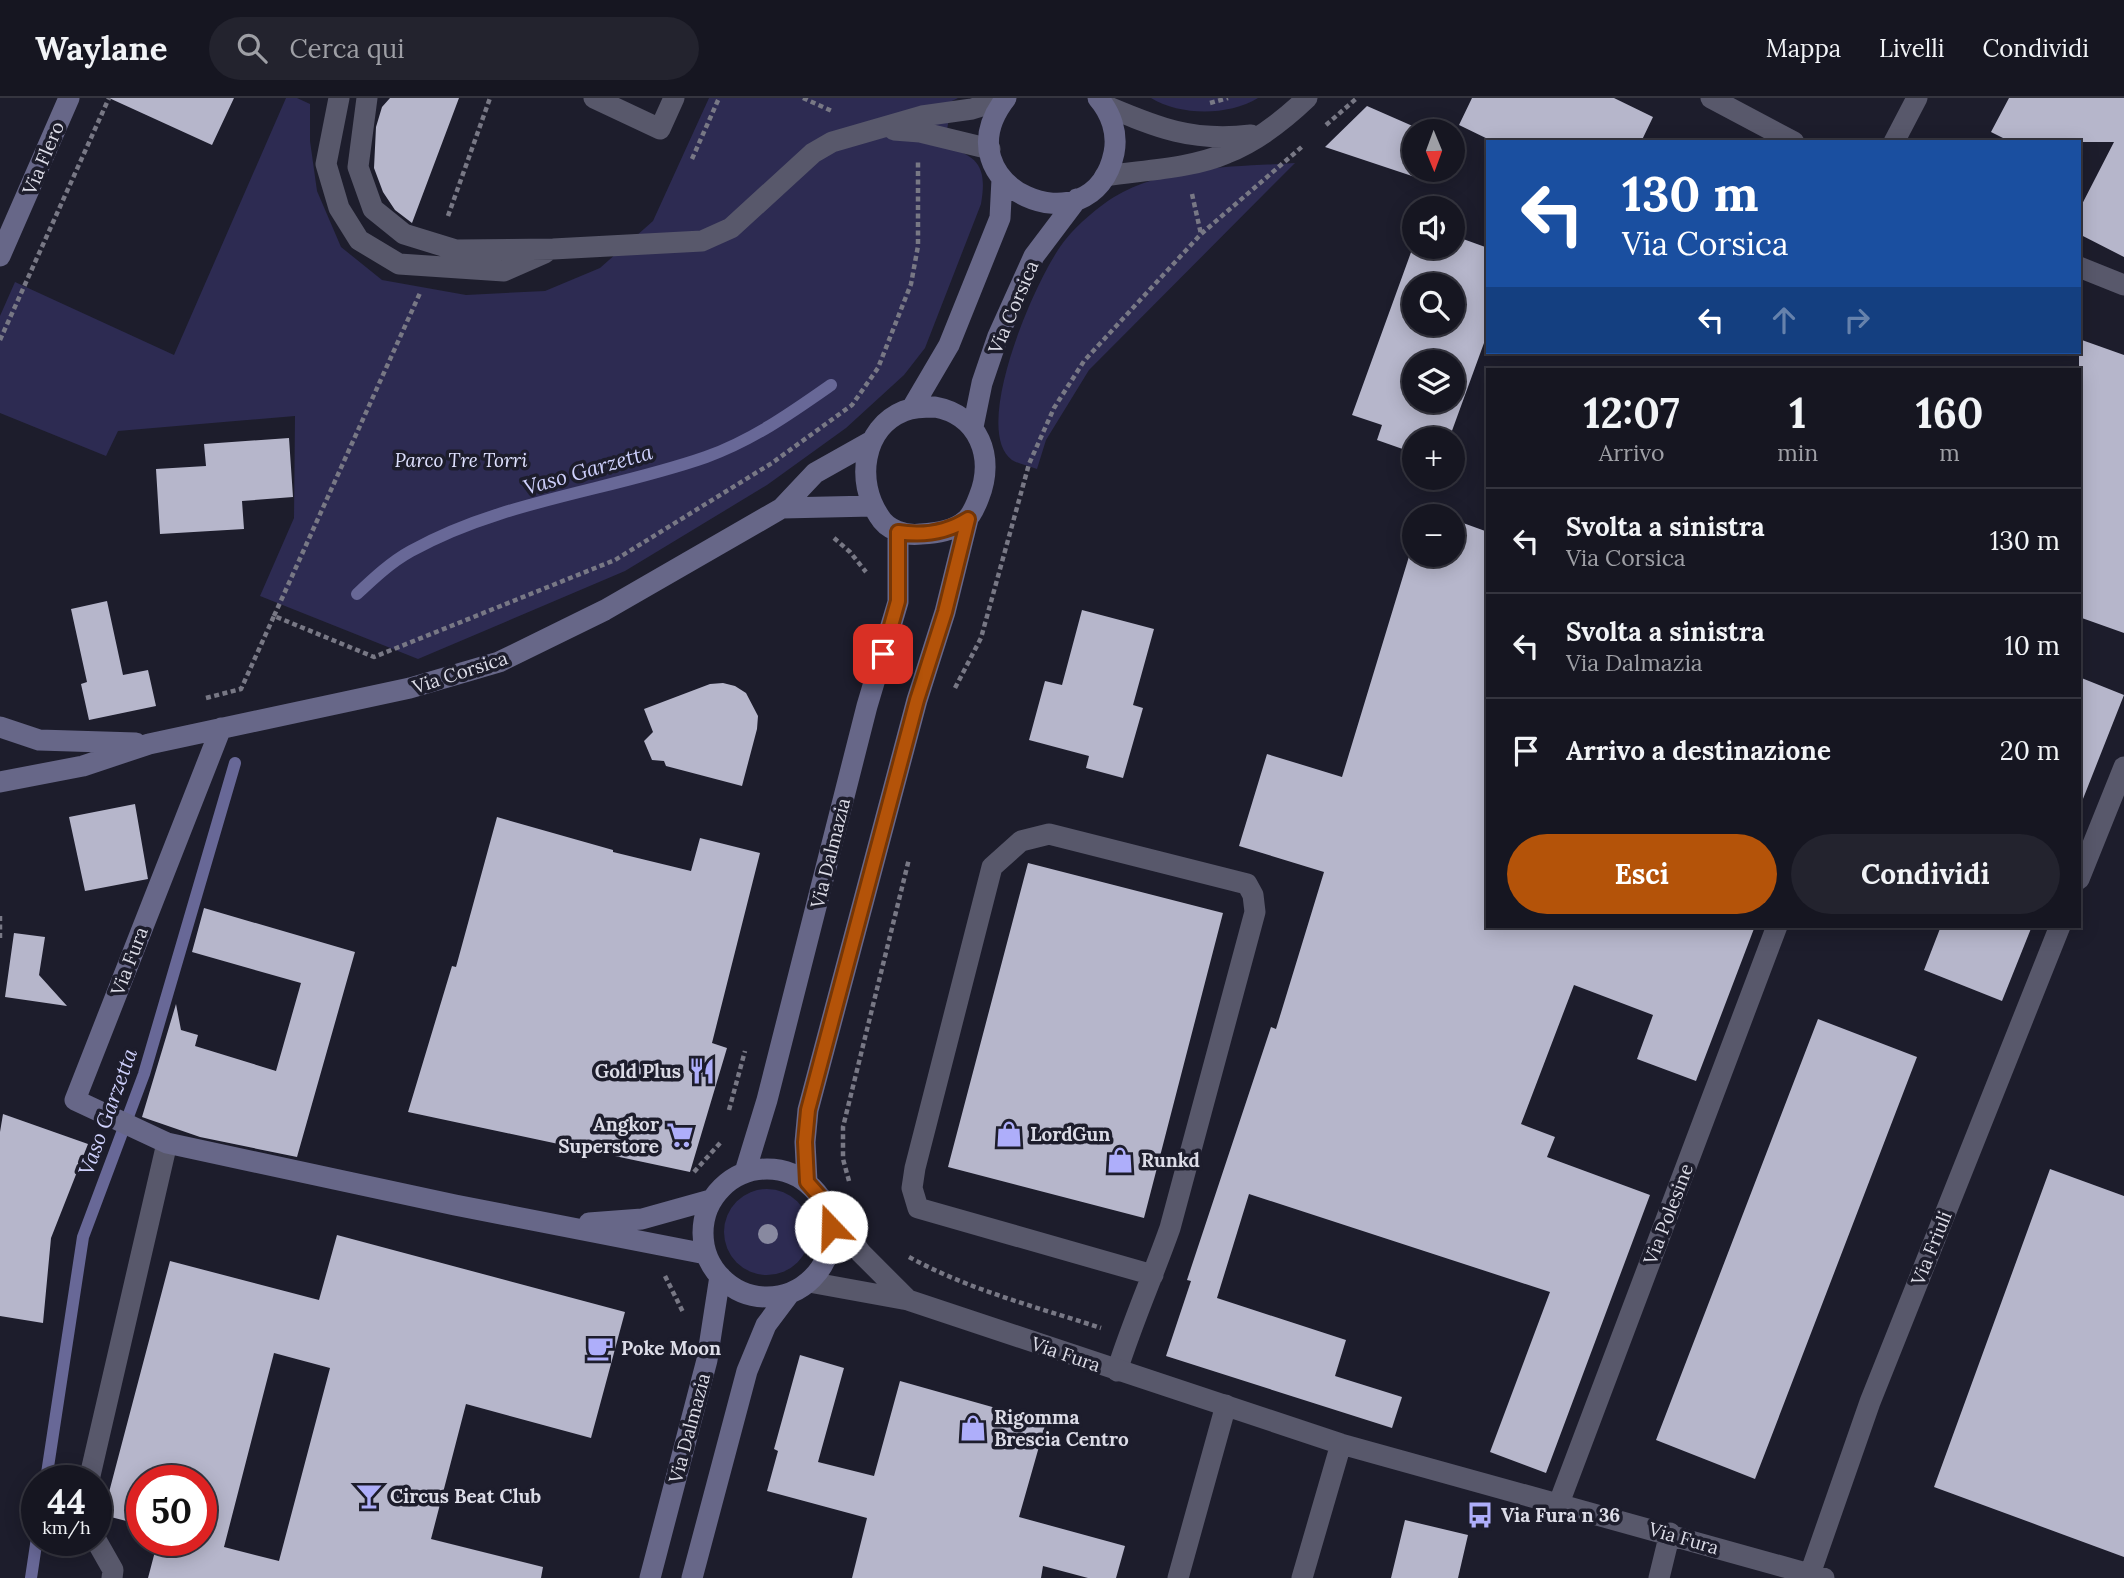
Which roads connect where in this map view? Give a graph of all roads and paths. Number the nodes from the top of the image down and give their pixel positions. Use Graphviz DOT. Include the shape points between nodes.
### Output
graph roads {
  1 [pos="69,98"];
  2 [pos="109,98"];
  3 [pos="339,98"];
  4 [pos="367,98"];
  5 [pos="490,98"];
  6 [pos="594,98"];
  7 [pos="674,98"];
  8 [pos="719,98"];
  9 [pos="1006,98"];
  10 [pos="1307,98"];
  11 [pos="1357,98"];
  12 [pos="1711,98"];
  13 [pos="1917,98"];
  14 [pos="1101,101"];
  15 [pos="874,129"];
  16 [pos="920,132"];
  17 [pos="1260,134"];
  18 [pos="1316,134"];
  19 [pos="1790,140"];
  20 [pos="1895,140"];
  21 [pos="1305,144"];
  22 [pos="990,149"];
  23 [pos="692,159"];
  24 [pos="1105,176"];
  25 [pos="1002,179"];
  26 [pos="1189,182"];
  27 [pos="1077,199"];
  28 [pos="446,220"];
  29 [pos="7,223"];
  30 [pos="1201,234"];
  31 [pos="553,250"];
  32 [pos="0,256"];
  33 [pos="2081,268"];
  34 [pos="2124,285"];
  35 [pos="418,299"];
  36 [pos="0,340"];
  37 [pos="912,408"];
  38 [pos="973,427"];
  39 [pos="872,441"];
  40 [pos="1030,464"];
  41 [pos="1022,468"];
  42 [pos="873,506"];
  43 [pos="782,508"];
  44 [pos="968,519"];
  45 [pos="898,532"];
  46 [pos="832,536"];
  47 [pos="867,579"];
  48 [pos="274,616"];
  49 [pos="952,698"];
  50 [pos="202,699"];
  51 [pos="0,727"];
  52 [pos="221,728"];
  53 [pos="149,744"];
  54 [pos="2124,767"];
  55 [pos="0,782"];
  56 [pos="912,846"];
  57 [pos="2081,874"];
  58 [pos="0,916"];
  59 [pos="1776,928"];
  60 [pos="2059,928"];
  61 [pos="0,938"];
  62 [pos="746,1050"];
  63 [pos="727,1117"];
  64 [pos="724,1131"];
  65 [pos="167,1143"];
  66 [pos="745,1172"];
  67 [pos="689,1177"];
  68 [pos="807,1182"];
  69 [pos="850,1185"];
  70 [pos="821,1198"];
  71 [pos="710,1200"];
  72 [pos="563,1225"];
  73 [pos="642,1242"];
  74 [pos="900,1251"];
  75 [pos="706,1254"];
  76 [pos="922,1272"];
  77 [pos="1153,1275"];
  78 [pos="720,1276"];
  79 [pos="799,1287"];
  80 [pos="908,1300"];
  81 [pos="683,1313"];
  82 [pos="1075,1328"];
  83 [pos="1128,1337"];
  84 [pos="1117,1371"];
  85 [pos="1226,1405"];
  86 [pos="1341,1444"];
  87 [pos="92,1465"];
  88 [pos="1559,1503"];
  89 [pos="1670,1534"];
  90 [pos="105,1556"];
  91 [pos="1817,1576"];
  92 [pos="111,1578"];
  93 [pos="650,1578"];
  94 [pos="692,1578"];
  95 [pos="1178,1578"];
  96 [pos="1302,1578"];
  97 [pos="1658,1578"];
  1 -- 29 [label="main road, Via Flero"];
  2 -- 36 [label="path"];
  3 -- 31 [label="street" via="326,164 339,208 359,240 399,264 503,271"];
  4 -- 31 [label="street" via="358,167 373,209 404,234 456,250"];
  5 -- 28 [label="path"];
  6 -- 7 [label="street" via="660,129"];
  8 -- 23 [label="path"];
  9 -- 15 [label="street"];
  9 -- 22 [label="main road, Via Corsica" via="993,117"];
  10 -- 17 [label="street"];
  11 -- 18 [label="path"];
  12 -- 19 [label="street"];
  13 -- 20 [label="street"];
  14 -- 17 [label="street" via="1188,136 1220,139"];
  14 -- 24 [label="main road" via="1114,125 1115,146"];
  15 -- 16 [label="street"];
  15 -- 31 [label="street" via="813,153 717,236 685,243"];
  16 -- 22 [label="street"];
  16 -- 48 [label="path" via="918,246 911,285 878,368 852,405 772,463 615,560 374,657"];
  17 -- 24 [label="street" via="1227,153 1202,160"];
  21 -- 30 [label="path"];
  22 -- 25 [label="main road, Via Corsica"];
  24 -- 27 [label="main road, Via Corsica"];
  25 -- 27 [label="main road" via="1036,202 1057,204"];
  25 -- 37 [label="main road, Via Corsica" via="1000,218 949,345"];
  26 -- 30 [label="path"];
  27 -- 38 [label="main road, Via Corsica" via="1034,256 998,336"];
  29 -- 32 [label="main road, Via Flero"];
  30 -- 40 [label="path" via="1084,362 1054,408"];
  33 -- 34 [label="street"];
  35 -- 48 [label="path"];
  37 -- 38 [label="main road" via="947,409"];
  37 -- 39 [label="main road, Via Corsica" via="892,418"];
  38 -- 44 [label="main road" via="983,444 985,469 984,486"];
  39 -- 42 [label="main road" via="865,464"];
  39 -- 43 [label="main road, Via Corsica" via="815,474"];
  40 -- 41 [label="path"];
  40 -- 49 [label="path" via="981,638"];
  42 -- 43 [label="main road, Via Corsica"];
  42 -- 45 [label="main road" via="881,520"];
  43 -- 52 [label="main road, Via Corsica" via="605,610 499,663 410,688"];
  44 -- 45 [label="main road" via="944,531"];
  44 -- 68 [label="main road" via="808,1110"];
  45 -- 66 [label="main road, Via Dalmazia" via="898,601"];
  46 -- 47 [label="path" via="865,568"];
  48 -- 50 [label="path" via="241,689"];
  51 -- 53 [label="main road, Via Corsica" via="39,740"];
  52 -- 53 [label="main road, Via Corsica"];
  52 -- 65 [label="main road, Via Fura" via="75,1100"];
  53 -- 55 [label="main road, Via Corsica" via="83,766"];
  54 -- 57 [label="street"];
  56 -- 69 [label="path" via="843,1127 843,1159"];
  58 -- 61 [label="path"];
  59 -- 88 [label="street, Via Polesine"];
  60 -- 91 [label="street, Via Friuli" via="1870,1402"];
  62 -- 63 [label="path"];
  64 -- 67 [label="path" via="720,1144"];
  65 -- 72 [label="main road, Via Fura"];
  65 -- 87 [label="street"];
  66 -- 68 [label="main road" via="778,1171"];
  66 -- 71 [label="main road"];
  68 -- 70 [label="main road"];
  70 -- 79 [label="main road" via="828,1212 831,1240 821,1269"];
  70 -- 80 [label="street, Via Fura" via="861,1253"];
  71 -- 72 [label="main road, Via Fura" via="642,1219"];
  71 -- 75 [label="main road" via="703,1230"];
  72 -- 73 [label="main road, Via Fura"];
  73 -- 75 [label="main road, Via Fura"];
  73 -- 81 [label="path" via="645,1268 666,1277"];
  74 -- 83 [label="path" via="977,1287"];
  75 -- 78 [label="main road"];
  76 -- 82 [label="path"];
  77 -- 77 [label="street" via="918,1208 912,1188 915,1168 992,867 1021,841 1049,834 1248,884 1254,895 1255,912 1170,1228"];
  77 -- 83 [label="street"];
  78 -- 79 [label="main road" via="730,1286 754,1296 772,1297"];
  78 -- 93 [label="main road, Via Dalmazia" via="707,1360"];
  79 -- 80 [label="street, Via Fura"];
  79 -- 94 [label="main road" via="766,1325 747,1371"];
  80 -- 84 [label="street, Via Fura"];
  83 -- 84 [label="street"];
  84 -- 85 [label="street, Via Fura"];
  85 -- 86 [label="street, Via Fura"];
  85 -- 95 [label="street"];
  86 -- 88 [label="street, Via Fura"];
  86 -- 96 [label="street"];
  88 -- 89 [label="street, Via Fura"];
  89 -- 91 [label="street, Via Fura"];
  89 -- 97 [label="street"];
  90 -- 92 [label="street" via="113,1570"];
}
